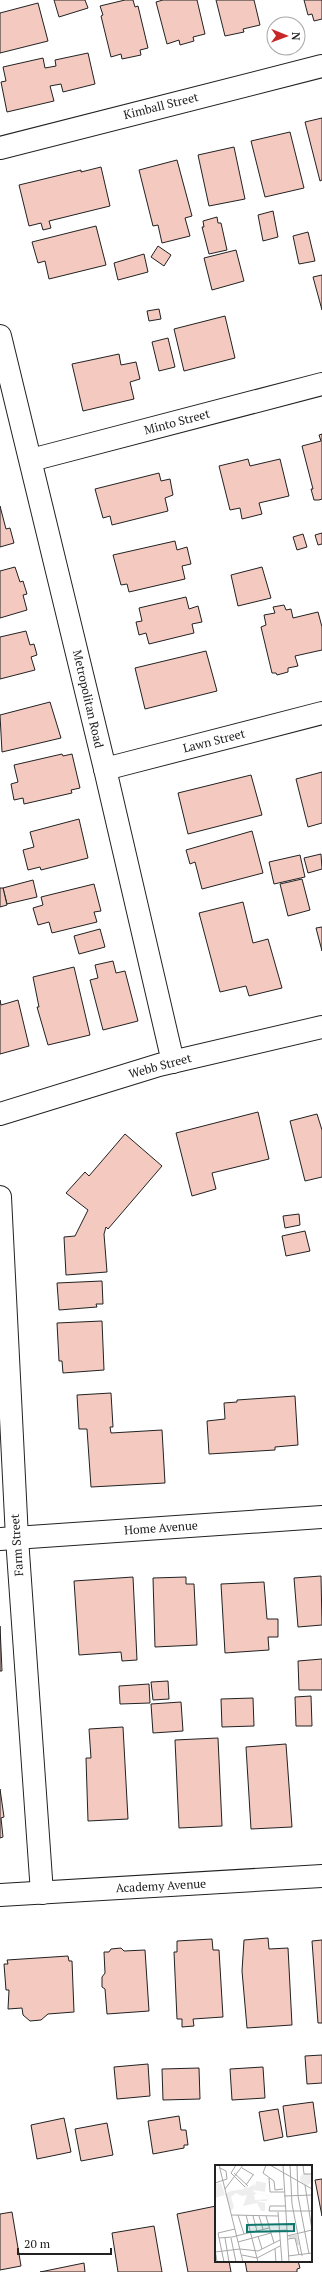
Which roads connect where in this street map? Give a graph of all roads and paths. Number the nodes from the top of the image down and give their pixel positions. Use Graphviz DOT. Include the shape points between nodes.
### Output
graph roads {
  1 [pos="322,66"];
  2 [pos="0,148"];
  3 [pos="0,336"];
  4 [pos="322,384"];
  5 [pos="31,460"];
  6 [pos="322,713"];
  7 [pos="105,769"];
  8 [pos="322,1027"];
  9 [pos="173,1062"];
  10 [pos="0,1114"];
  11 [pos="0,1197"];
  12 [pos="322,1517"];
  13 [pos="8,1538"];
  14 [pos="322,1876"];
  15 [pos="42,1893"];
  16 [pos="0,1896"];
  1 -- 2 [label="street, Kimball Street"];
  3 -- 5 [label="street, Metropolitan Road"];
  4 -- 5 [label="street, Minto Street"];
  5 -- 7 [label="street, Metropolitan Road"];
  6 -- 7 [label="street, Lawn Street"];
  7 -- 9 [label="street, Metropolitan Road"];
  8 -- 9 [label="street, Webb Street"];
  9 -- 10 [label="street, Webb Street"];
  11 -- 13 [label="street, Farm Street"];
  12 -- 13 [label="street, Home Avenue"];
  13 -- 15 [label="street, Farm Street"];
  14 -- 15 [label="street, Academy Avenue"];
  15 -- 16 [label="street, Academy Avenue"];
}
